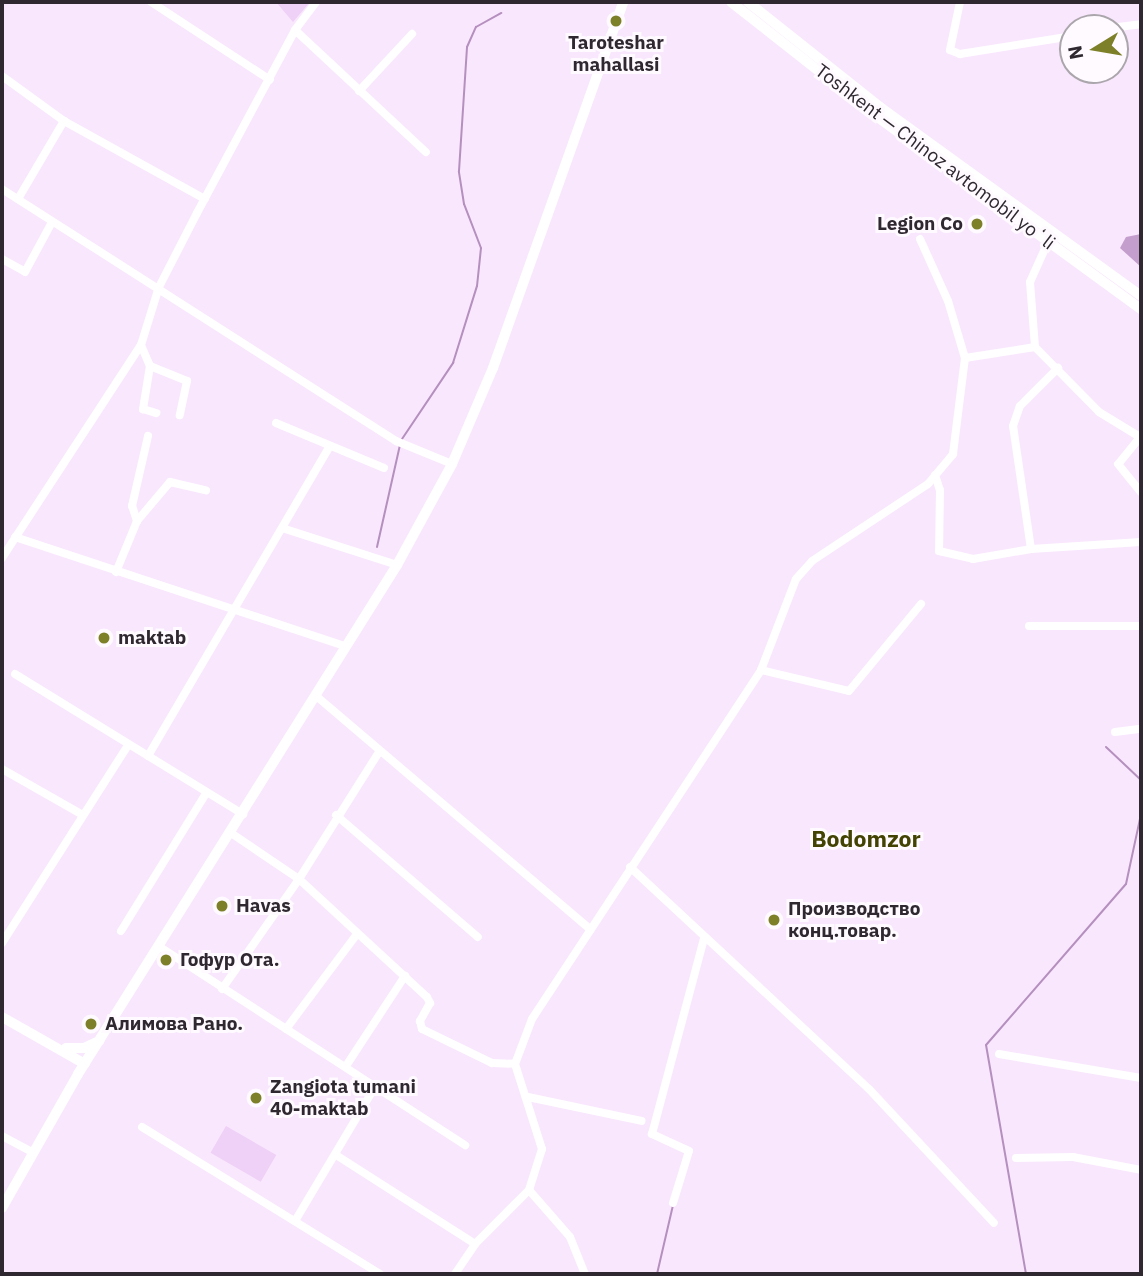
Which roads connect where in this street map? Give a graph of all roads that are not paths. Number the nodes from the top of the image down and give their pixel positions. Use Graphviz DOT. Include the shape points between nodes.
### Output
graph roads {
  1 [pos="152,2"];
  2 [pos="316,2"];
  3 [pos="623,2"];
  4 [pos="719,2"];
  5 [pos="731,2"];
  6 [pos="748,2"];
  7 [pos="754,2"];
  8 [pos="960,2"];
  9 [pos="765,22"];
  10 [pos="295,30"];
  11 [pos="412,34"];
  12 [pos="1059,38"];
  13 [pos="2,76"];
  14 [pos="270,80"];
  15 [pos="359,91"];
  16 [pos="64,121"];
  17 [pos="426,152"];
  18 [pos="2,189"];
  19 [pos="18,199"];
  20 [pos="205,199"];
  21 [pos="52,222"];
  22 [pos="920,239"];
  23 [pos="1048,242"];
  24 [pos="2,259"];
  25 [pos="159,287"];
  26 [pos="1141,296"];
  27 [pos="1141,309"];
  28 [pos="141,345"];
  29 [pos="1035,347"];
  30 [pos="965,358"];
  31 [pos="150,366"];
  32 [pos="1058,368"];
  33 [pos="156,413"];
  34 [pos="180,415"];
  35 [pos="276,423"];
  36 [pos="148,436"];
  37 [pos="1141,436"];
  38 [pos="330,446"];
  39 [pos="452,464"];
  40 [pos="384,468"];
  41 [pos="935,475"];
  42 [pos="206,490"];
  43 [pos="1141,492"];
  44 [pos="137,521"];
  45 [pos="282,528"];
  46 [pos="15,537"];
  47 [pos="1141,542"];
  48 [pos="1031,549"];
  49 [pos="2,558"];
  50 [pos="397,565"];
  51 [pos="116,572"];
  52 [pos="921,604"];
  53 [pos="233,611"];
  54 [pos="1030,626"];
  55 [pos="1141,626"];
  56 [pos="345,646"];
  57 [pos="761,670"];
  58 [pos="15,674"];
  59 [pos="315,695"];
  60 [pos="1141,729"];
  61 [pos="1115,732"];
  62 [pos="128,745"];
  63 [pos="379,752"];
  64 [pos="148,756"];
  65 [pos="2,769"];
  66 [pos="207,792"];
  67 [pos="243,814"];
  68 [pos="83,815"];
  69 [pos="337,815"];
  70 [pos="231,833"];
  71 [pos="631,867"];
  72 [pos="299,879"];
  73 [pos="591,930"];
  74 [pos="121,931"];
  75 [pos="357,934"];
  76 [pos="478,937"];
  77 [pos="704,938"];
  78 [pos="2,943"];
  79 [pos="160,947"];
  80 [pos="405,976"];
  81 [pos="222,989"];
  82 [pos="2,1020"];
  83 [pos="286,1029"];
  84 [pos="99,1041"];
  85 [pos="61,1047"];
  86 [pos="999,1054"];
  87 [pos="85,1064"];
  88 [pos="515,1064"];
  89 [pos="346,1066"];
  90 [pos="1141,1078"];
  91 [pos="376,1084"];
  92 [pos="528,1097"];
  93 [pos="642,1121"];
  94 [pos="142,1127"];
  95 [pos="2,1136"];
  96 [pos="465,1145"];
  97 [pos="32,1152"];
  98 [pos="336,1154"];
  99 [pos="1016,1158"];
  100 [pos="1141,1170"];
  101 [pos="529,1190"];
  102 [pos="673,1203"];
  103 [pos="2,1208"];
  104 [pos="295,1221"];
  105 [pos="994,1223"];
  106 [pos="474,1244"];
  107 [pos="380,1274"];
  108 [pos="455,1274"];
  109 [pos="585,1274"];
  1 -- 14 [label="street"];
  2 -- 10 [label="street"];
  3 -- 39 [label="main road" via="493,368"];
  4 -- 9 [label="highway"];
  5 -- 9 [label="highway, Toshkent — Chinoz avtomobil yoʻli"];
  6 -- 9 [label="highway, Toshkent — Chinoz avtomobil yoʻli"];
  7 -- 9 [label="highway"];
  8 -- 12 [label="street" via="950,50 960,54"];
  9 -- 23 [label="highway, Toshkent — Chinoz avtomobil yoʻli"];
  9 -- 26 [label="highway, Toshkent — Chinoz avtomobil yoʻli"];
  10 -- 14 [label="street"];
  10 -- 15 [label="street"];
  11 -- 15 [label="street"];
  13 -- 16 [label="street"];
  14 -- 20 [label="street"];
  15 -- 17 [label="street"];
  16 -- 19 [label="street"];
  16 -- 20 [label="street"];
  18 -- 19 [label="street"];
  19 -- 21 [label="street"];
  20 -- 25 [label="street"];
  21 -- 24 [label="street" via="25,272"];
  21 -- 25 [label="street"];
  22 -- 30 [label="street" via="948,301"];
  23 -- 27 [label="highway, Toshkent — Chinoz avtomobil yoʻli"];
  23 -- 29 [label="street" via="1030,282"];
  25 -- 28 [label="street"];
  25 -- 39 [label="street" via="396,441"];
  28 -- 31 [label="street"];
  28 -- 46 [label="street"];
  29 -- 30 [label="street"];
  29 -- 32 [label="street"];
  30 -- 41 [label="street" via="953,454"];
  31 -- 33 [label="street" via="143,409"];
  31 -- 34 [label="street" via="187,381"];
  32 -- 37 [label="street" via="1099,412"];
  32 -- 48 [label="street" via="1020,406 1013,426"];
  35 -- 38 [label="street"];
  36 -- 44 [label="street" via="132,506"];
  37 -- 43 [label="street" via="1118,464"];
  38 -- 40 [label="street"];
  38 -- 45 [label="street"];
  39 -- 50 [label="main road"];
  41 -- 48 [label="street" via="939,551 974,559"];
  41 -- 57 [label="street" via="804,568"];
  42 -- 44 [label="street" via="170,482"];
  44 -- 51 [label="street"];
  45 -- 50 [label="street"];
  45 -- 53 [label="street"];
  46 -- 49 [label="street"];
  46 -- 51 [label="street"];
  47 -- 48 [label="street"];
  50 -- 56 [label="main road"];
  51 -- 53 [label="street"];
  52 -- 57 [label="street" via="849,691"];
  53 -- 56 [label="street"];
  53 -- 64 [label="street"];
  54 -- 55 [label="street"];
  56 -- 59 [label="main road"];
  57 -- 71 [label="street"];
  58 -- 62 [label="street"];
  59 -- 63 [label="street"];
  59 -- 67 [label="main road"];
  60 -- 61 [label="street"];
  62 -- 64 [label="street"];
  62 -- 68 [label="street"];
  63 -- 69 [label="street"];
  63 -- 73 [label="street"];
  64 -- 66 [label="street"];
  65 -- 68 [label="street"];
  66 -- 67 [label="street"];
  66 -- 74 [label="street"];
  67 -- 70 [label="main road"];
  68 -- 78 [label="street"];
  69 -- 72 [label="street"];
  69 -- 76 [label="street"];
  70 -- 72 [label="street"];
  70 -- 79 [label="main road"];
  71 -- 73 [label="street"];
  71 -- 77 [label="street"];
  72 -- 75 [label="street"];
  72 -- 81 [label="street"];
  73 -- 88 [label="street" via="532,1019"];
  75 -- 80 [label="street"];
  75 -- 83 [label="street"];
  77 -- 102 [label="street" via="652,1134 688,1149"];
  77 -- 105 [label="street" via="869,1089"];
  79 -- 81 [label="street"];
  79 -- 84 [label="main road"];
  80 -- 88 [label="street" via="429,999 419,1021 422,1029 492,1063"];
  80 -- 89 [label="street"];
  81 -- 83 [label="street"];
  82 -- 85 [label="main road"];
  82 -- 87 [label="main road"];
  83 -- 89 [label="street"];
  84 -- 85 [label="main road" via="79,1049"];
  84 -- 87 [label="main road"];
  85 -- 87 [label="main road"];
  86 -- 90 [label="street"];
  87 -- 97 [label="main road"];
  88 -- 92 [label="street"];
  89 -- 91 [label="street"];
  91 -- 96 [label="street"];
  91 -- 98 [label="street"];
  92 -- 93 [label="street"];
  92 -- 101 [label="street" via="542,1149"];
  94 -- 104 [label="street"];
  95 -- 97 [label="street"];
  97 -- 103 [label="main road"];
  98 -- 104 [label="street"];
  98 -- 106 [label="street"];
  99 -- 100 [label="street" via="1073,1157"];
  101 -- 106 [label="street"];
  101 -- 109 [label="street" via="570,1237"];
  104 -- 107 [label="street"];
  106 -- 108 [label="street"];
}
